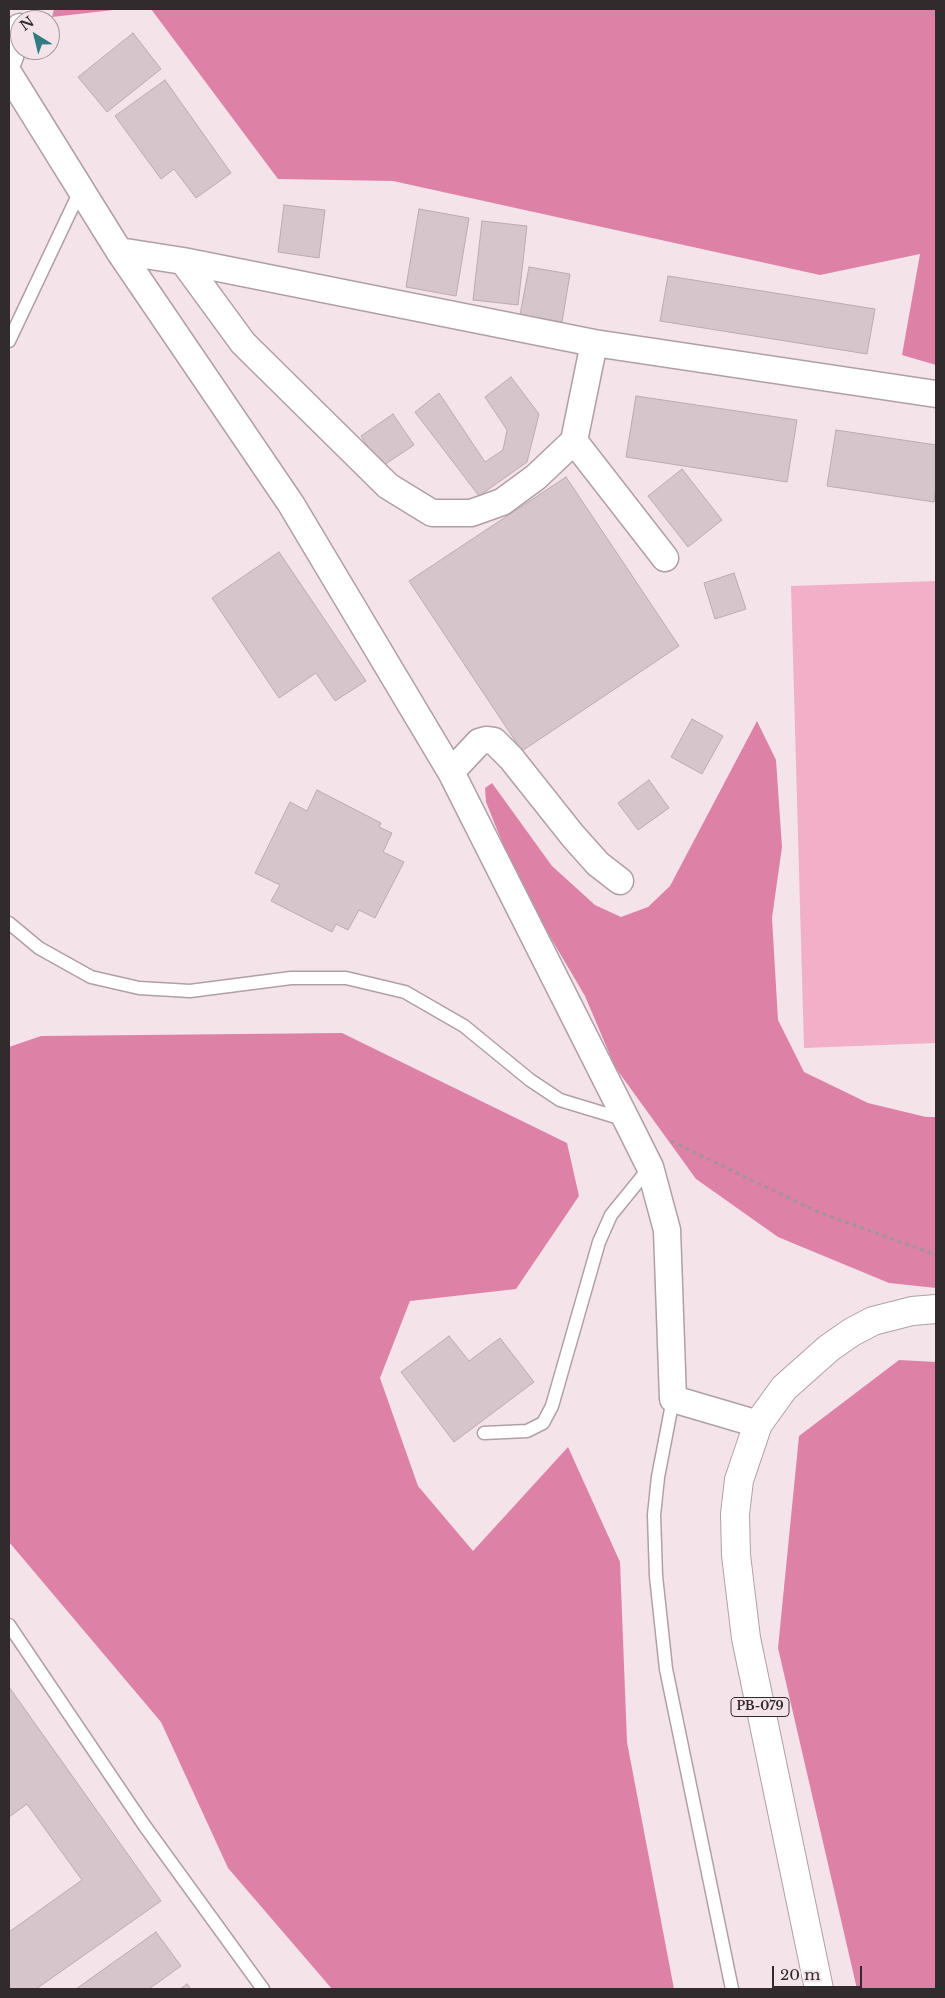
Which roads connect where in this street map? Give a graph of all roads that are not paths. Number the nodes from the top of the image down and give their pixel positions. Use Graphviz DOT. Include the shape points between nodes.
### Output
graph roads {
  1 [pos="9,74"];
  2 [pos="80,191"];
  3 [pos="119,251"];
  4 [pos="183,261"];
  5 [pos="9,342"];
  6 [pos="594,344"];
  7 [pos="936,394"];
  8 [pos="574,441"];
  9 [pos="665,558"];
  10 [pos="452,772"];
  11 [pos="620,881"];
  12 [pos="9,923"];
  13 [pos="627,1120"];
  14 [pos="650,1167"];
  15 [pos="936,1309"];
  16 [pos="673,1399"];
  17 [pos="758,1424"];
  18 [pos="484,1433"];
  19 [pos="9,1626"];
  20 [pos="263,1989"];
  21 [pos="732,1989"];
  22 [pos="819,1989"];
  1 -- 2 [label="street"];
  2 -- 3 [label="street"];
  2 -- 5 [label="lane"];
  3 -- 4 [label="street"];
  3 -- 10 [label="street" via="291,504"];
  4 -- 6 [label="street"];
  4 -- 8 [label="street" via="255,356 388,486 432,513 471,513 502,502 536,478"];
  6 -- 7 [label="street"];
  6 -- 8 [label="street"];
  8 -- 9 [label="street"];
  10 -- 11 [label="street" via="479,742 494,741 598,864"];
  10 -- 13 [label="street"];
  12 -- 13 [label="lane" via="40,948 91,976 139,988 190,991 291,978 346,978 405,992 464,1026 560,1100"];
  13 -- 14 [label="street"];
  14 -- 16 [label="street" via="667,1230"];
  14 -- 18 [label="lane" via="611,1215 599,1242 552,1406 543,1423 527,1431"];
  15 -- 17 [label="main road, PB-079" via="912,1311 873,1321 852,1332 784,1388"];
  16 -- 17 [label="street"];
  16 -- 21 [label="lane" via="654,1515 656,1576 666,1669"];
  17 -- 22 [label="main road, PB-079" via="739,1480 735,1514 736,1555 746,1638"];
  19 -- 20 [label="lane" via="144,1825"];
}
